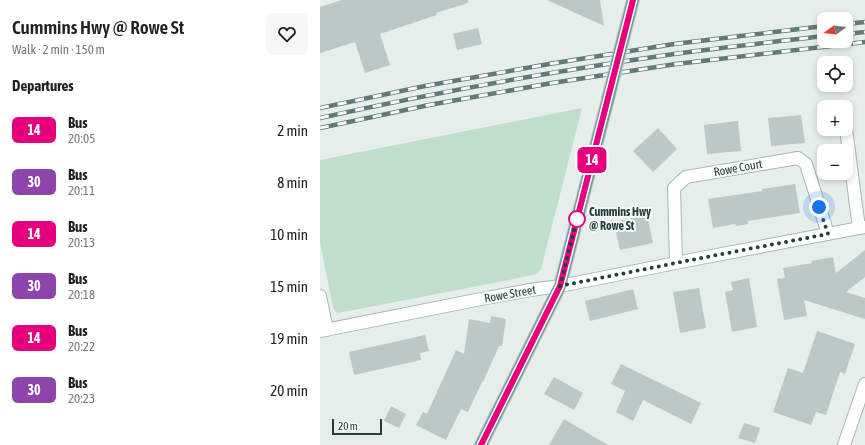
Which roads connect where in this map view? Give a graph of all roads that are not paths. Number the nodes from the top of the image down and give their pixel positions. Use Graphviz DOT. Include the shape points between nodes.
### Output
graph roads {
  1 [pos="633,0"];
  2 [pos="847,136"];
  3 [pos="862,227"];
  4 [pos="828,234"];
  5 [pos="676,263"];
  6 [pos="560,286"];
  7 [pos="320,296"];
  8 [pos="324,330"];
  9 [pos="865,384"];
  10 [pos="481,445"];
  11 [pos="844,445"];
  1 -- 6 [label="main road, bridge"];
  2 -- 3 [label="street"];
  3 -- 4 [label="street, Rowe Street"];
  4 -- 5 [label="street, Rowe Street"];
  4 -- 5 [label="street, Rowe Court" via="806,164 798,158 686,177 674,188"];
  5 -- 6 [label="street, Rowe Street"];
  6 -- 8 [label="street, Rowe Street"];
  6 -- 10 [label="main road"];
  7 -- 8 [label="street"];
  9 -- 11 [label="street"];
}
